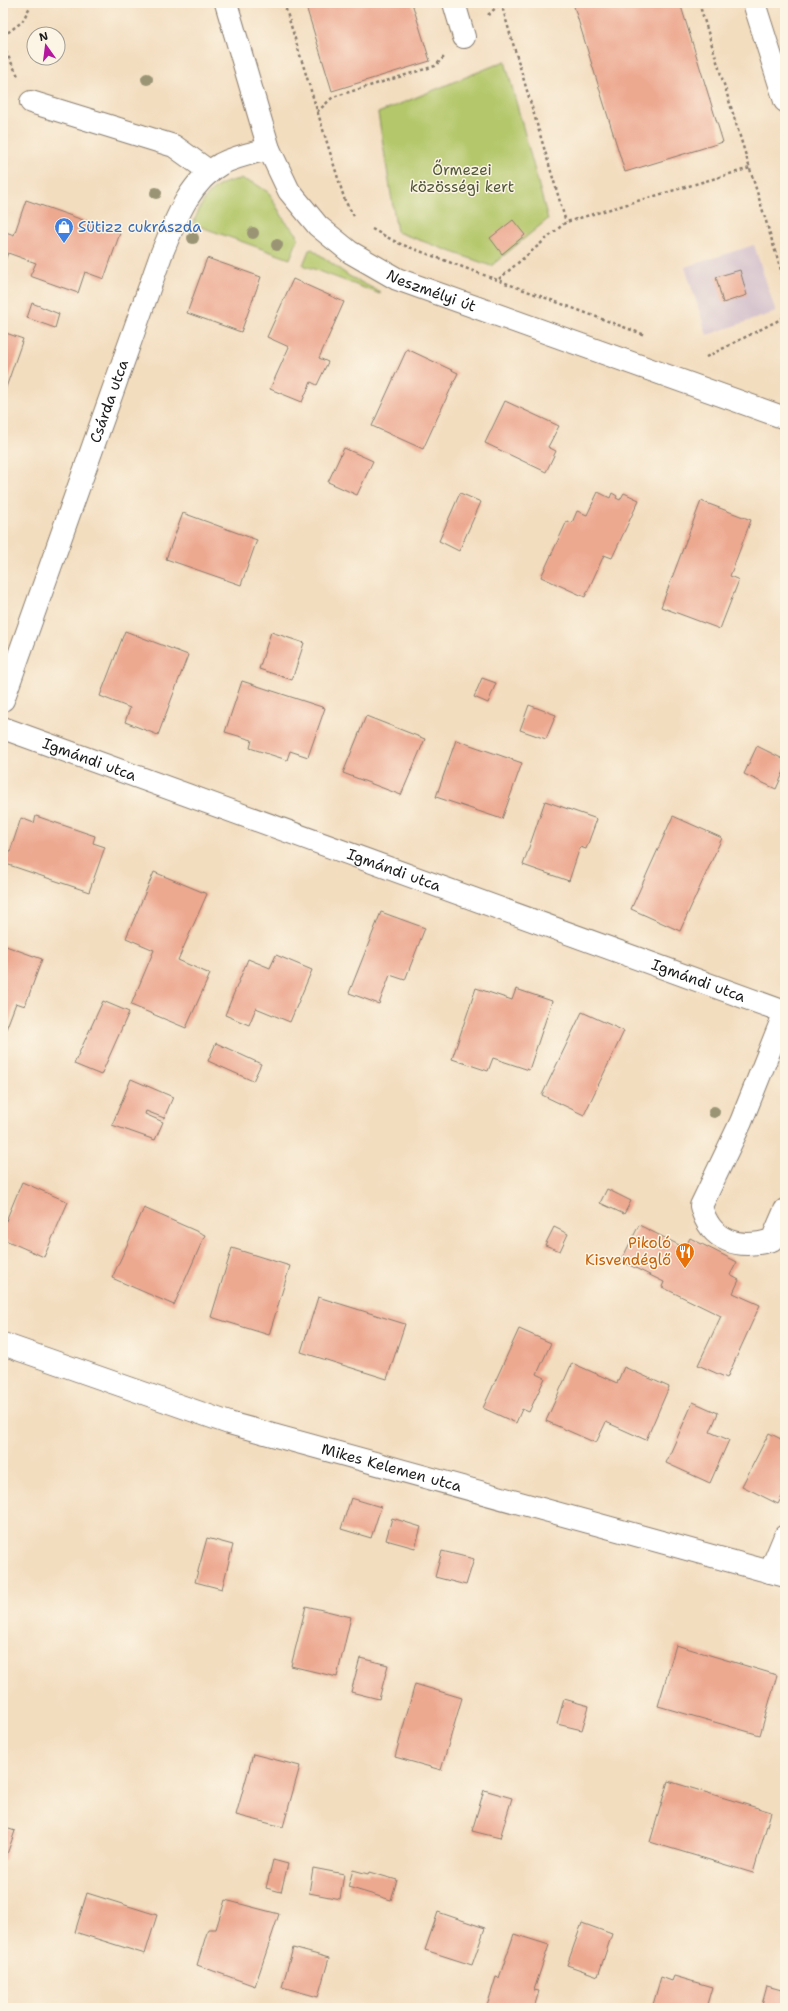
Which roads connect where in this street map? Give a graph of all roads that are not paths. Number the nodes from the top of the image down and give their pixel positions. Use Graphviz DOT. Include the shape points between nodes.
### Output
graph roads {
  1 [pos="226,3"];
  2 [pos="454,3"];
  3 [pos="754,3"];
  4 [pos="464,37"];
  5 [pos="785,101"];
  6 [pos="31,102"];
  7 [pos="269,149"];
  8 [pos="210,172"];
  9 [pos="785,418"];
  10 [pos="3,700"];
  11 [pos="3,728"];
  12 [pos="785,1012"];
  13 [pos="785,1210"];
  14 [pos="3,1344"];
  15 [pos="785,1536"];
  16 [pos="778,1574"];
  1 -- 7 [label="street, Neszmélyi út"];
  2 -- 4 [label="street"];
  3 -- 5 [label="street"];
  6 -- 8 [label="street" via="174,146"];
  7 -- 8 [label="street, Csárda utca" via="222,164"];
  7 -- 9 [label="street, Neszmélyi út" via="289,191 318,226 350,252 397,279"];
  8 -- 10 [label="street, Csárda utca" via="191,191 161,255"];
  11 -- 12 [label="street, Igmándi utca"];
  12 -- 13 [label="street" via="741,1122 701,1206 704,1218 720,1238 749,1244 772,1240"];
  14 -- 16 [label="street, Mikes Kelemen utca" via="229,1423"];
  15 -- 16 [label="street"];
}
